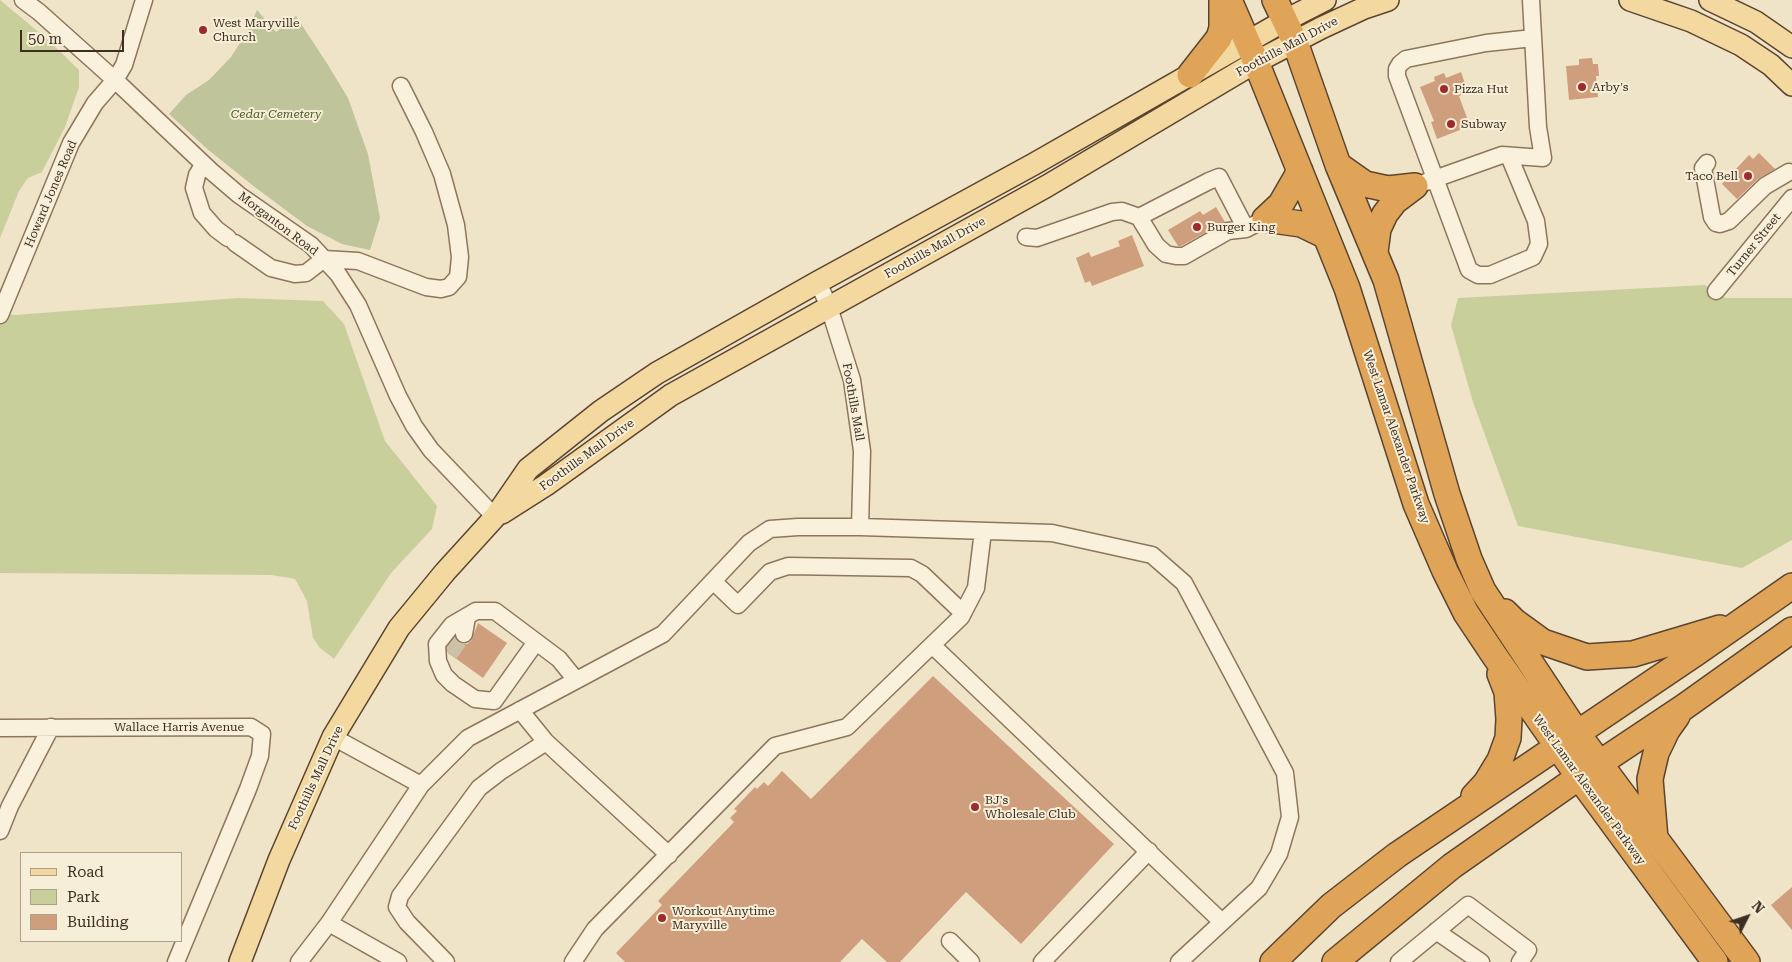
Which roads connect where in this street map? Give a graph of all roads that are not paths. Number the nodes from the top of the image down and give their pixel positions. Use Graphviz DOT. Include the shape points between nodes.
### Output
graph roads {
  1 [pos="23,0"];
  2 [pos="144,0"];
  3 [pos="1222,0"];
  4 [pos="1229,0"];
  5 [pos="1325,0"];
  6 [pos="1388,0"];
  7 [pos="1531,0"];
  8 [pos="1630,0"];
  9 [pos="1712,1"];
  10 [pos="1285,21"];
  11 [pos="1533,38"];
  12 [pos="1791,42"];
  13 [pos="1252,52"];
  14 [pos="1190,75"];
  15 [pos="115,80"];
  16 [pos="1792,85"];
  17 [pos="401,86"];
  18 [pos="1509,156"];
  19 [pos="1707,163"];
  20 [pos="203,165"];
  21 [pos="1338,165"];
  22 [pos="1300,171"];
  23 [pos="1789,172"];
  24 [pos="1425,182"];
  25 [pos="1792,198"];
  26 [pos="1139,217"];
  27 [pos="1255,224"];
  28 [pos="1326,236"];
  29 [pos="1026,237"];
  30 [pos="1375,252"];
  31 [pos="324,259"];
  32 [pos="15,278"];
  33 [pos="818,282"];
  34 [pos="0,286"];
  35 [pos="1716,291"];
  36 [pos="829,307"];
  37 [pos="0,314"];
  38 [pos="495,517"];
  39 [pos="860,526"];
  40 [pos="983,531"];
  41 [pos="713,581"];
  42 [pos="1792,586"];
  43 [pos="1483,591"];
  44 [pos="963,613"];
  45 [pos="1737,624"];
  46 [pos="1792,630"];
  47 [pos="536,642"];
  48 [pos="932,645"];
  49 [pos="1494,655"];
  50 [pos="576,680"];
  51 [pos="494,701"];
  52 [pos="1684,707"];
  53 [pos="520,710"];
  54 [pos="503,719"];
  55 [pos="51,727"];
  56 [pos="0,728"];
  57 [pos="333,737"];
  58 [pos="1567,740"];
  59 [pos="546,742"];
  60 [pos="1589,770"];
  61 [pos="421,785"];
  62 [pos="1460,813"];
  63 [pos="0,831"];
  64 [pos="1655,839"];
  65 [pos="1149,851"];
  66 [pos="669,855"];
  67 [pos="1222,922"];
  68 [pos="329,923"];
  69 [pos="1436,931"];
  70 [pos="950,940"];
  71 [pos="1405,960"];
  72 [pos="176,962"];
  73 [pos="240,962"];
  74 [pos="299,962"];
  75 [pos="398,962"];
  76 [pos="446,962"];
  77 [pos="573,962"];
  78 [pos="972,962"];
  79 [pos="1042,962"];
  80 [pos="1180,962"];
  81 [pos="1273,962"];
  82 [pos="1335,962"];
  83 [pos="1481,962"];
  84 [pos="1520,962"];
  85 [pos="1715,962"];
  86 [pos="1747,962"];
  1 -- 15 [label="street, Morganton Road"];
  2 -- 15 [label="street, Howard Jones Road" via="124,65"];
  3 -- 14 [label="highway" via="1219,38"];
  4 -- 13 [label="highway, West Lamar Alexander Parkway"];
  5 -- 10 [label="main road, Foothills Mall Drive"];
  6 -- 10 [label="main road, Foothills Mall Drive" via="1364,8"];
  7 -- 11 [label="street"];
  8 -- 16 [label="main road" via="1692,21 1741,45 1771,65"];
  9 -- 12 [label="main road"];
  10 -- 13 [label="main road, Foothills Mall Drive"];
  10 -- 21 [label="highway, West Lamar Alexander Parkway"];
  11 -- 18 [label="street" via="1543,158"];
  11 -- 24 [label="street" via="1486,43 1415,57 1398,66 1397,76"];
  13 -- 14 [label="main road, Foothills Mall Drive"];
  13 -- 22 [label="highway, West Lamar Alexander Parkway"];
  13 -- 36 [label="main road, Foothills Mall Drive" via="1047,186"];
  14 -- 33 [label="main road, Foothills Mall Drive"];
  15 -- 20 [label="street, Morganton Road"];
  15 -- 32 [label="street, Howard Jones Road" via="71,144"];
  17 -- 31 [label="street" via="442,174 456,225 460,257 458,277 449,287 426,287 358,261"];
  18 -- 24 [label="street" via="1502,155"];
  18 -- 24 [label="street" via="1536,221 1539,244 1533,257 1490,275 1478,275 1469,270"];
  19 -- 23 [label="street" via="1703,168 1712,216 1720,224 1729,221 1765,186"];
  20 -- 31 [label="street, Morganton Road" via="239,195 311,245"];
  20 -- 31 [label="street" via="194,188 202,213 216,229 271,268 295,274 306,273"];
  21 -- 24 [label="highway" via="1365,184 1388,189"];
  21 -- 30 [label="highway, West Lamar Alexander Parkway"];
  22 -- 27 [label="highway" via="1281,204"];
  22 -- 28 [label="highway, West Lamar Alexander Parkway"];
  24 -- 30 [label="highway" via="1395,201 1385,214 1378,229"];
  25 -- 35 [label="street, Turner Street"];
  26 -- 27 [label="street" via="1156,245 1166,254 1176,256 1184,256 1228,231"];
  26 -- 27 [label="street" via="1219,177"];
  26 -- 29 [label="street" via="1122,211 1112,212 1037,238"];
  27 -- 28 [label="highway" via="1301,224"];
  28 -- 49 [label="highway, West Lamar Alexander Parkway" via="1347,288 1416,504 1462,604"];
  30 -- 43 [label="highway, West Lamar Alexander Parkway" via="1386,280 1447,494"];
  31 -- 38 [label="street, Morganton Road" via="358,304 414,426 431,450"];
  32 -- 34 [label="street"];
  32 -- 37 [label="street, Howard Jones Road"];
  33 -- 36 [label="street, Foothills Mall"];
  33 -- 38 [label="main road, Foothills Mall Drive" via="657,373 601,411 528,469"];
  36 -- 38 [label="main road, Foothills Mall Drive" via="671,395 546,486"];
  36 -- 39 [label="street, Foothills Mall" via="852,380 862,451"];
  38 -- 57 [label="main road, Foothills Mall Drive" via="399,628"];
  39 -- 40 [label="street"];
  39 -- 41 [label="street" via="770,529 749,542"];
  40 -- 44 [label="street" via="976,588"];
  40 -- 67 [label="street" via="1052,533 1152,554 1184,583 1285,773 1290,817 1279,854 1259,888"];
  41 -- 44 [label="street" via="738,605 770,572 788,566 912,568"];
  41 -- 50 [label="street" via="663,634"];
  42 -- 45 [label="highway"];
  43 -- 45 [label="highway" via="1514,621 1543,642 1587,657 1633,654"];
  43 -- 58 [label="highway, West Lamar Alexander Parkway"];
  44 -- 48 [label="street"];
  45 -- 58 [label="highway"];
  46 -- 52 [label="highway"];
  47 -- 50 [label="street" via="559,660"];
  47 -- 51 [label="street"];
  47 -- 51 [label="street" via="495,611 476,611 463,627 452,625 438,644 444,655 444,675 475,699"];
  48 -- 65 [label="street"];
  48 -- 66 [label="street" via="847,727 775,746"];
  49 -- 58 [label="highway, West Lamar Alexander Parkway"];
  49 -- 62 [label="highway" via="1506,692 1508,738 1486,783"];
  50 -- 53 [label="street"];
  51 -- 54 [label="street"];
  52 -- 60 [label="highway"];
  52 -- 64 [label="highway" via="1667,730 1656,753 1650,779"];
  53 -- 54 [label="street"];
  53 -- 59 [label="street"];
  54 -- 61 [label="street" via="468,738"];
  55 -- 56 [label="street, Wallace Harris Avenue"];
  55 -- 63 [label="street"];
  55 -- 72 [label="street, Wallace Harris Avenue" via="251,727 262,734 260,756 251,780"];
  57 -- 61 [label="street"];
  57 -- 73 [label="main road, Foothills Mall Drive" via="279,860"];
  58 -- 60 [label="highway, West Lamar Alexander Parkway"];
  58 -- 62 [label="highway"];
  59 -- 66 [label="street"];
  59 -- 76 [label="street" via="479,788 400,896 397,907 407,922"];
  60 -- 64 [label="highway, West Lamar Alexander Parkway"];
  60 -- 82 [label="highway" via="1452,866"];
  60 -- 85 [label="highway, West Lamar Alexander Parkway"];
  61 -- 68 [label="street"];
  62 -- 81 [label="highway" via="1397,855 1331,906"];
  64 -- 86 [label="highway, West Lamar Alexander Parkway"];
  65 -- 67 [label="street"];
  65 -- 79 [label="street"];
  66 -- 77 [label="street" via="595,929"];
  67 -- 80 [label="street"];
  68 -- 74 [label="street"];
  68 -- 75 [label="street"];
  69 -- 71 [label="street"];
  69 -- 83 [label="street"];
  69 -- 84 [label="street" via="1468,905 1528,950"];
  70 -- 78 [label="street"];
}
